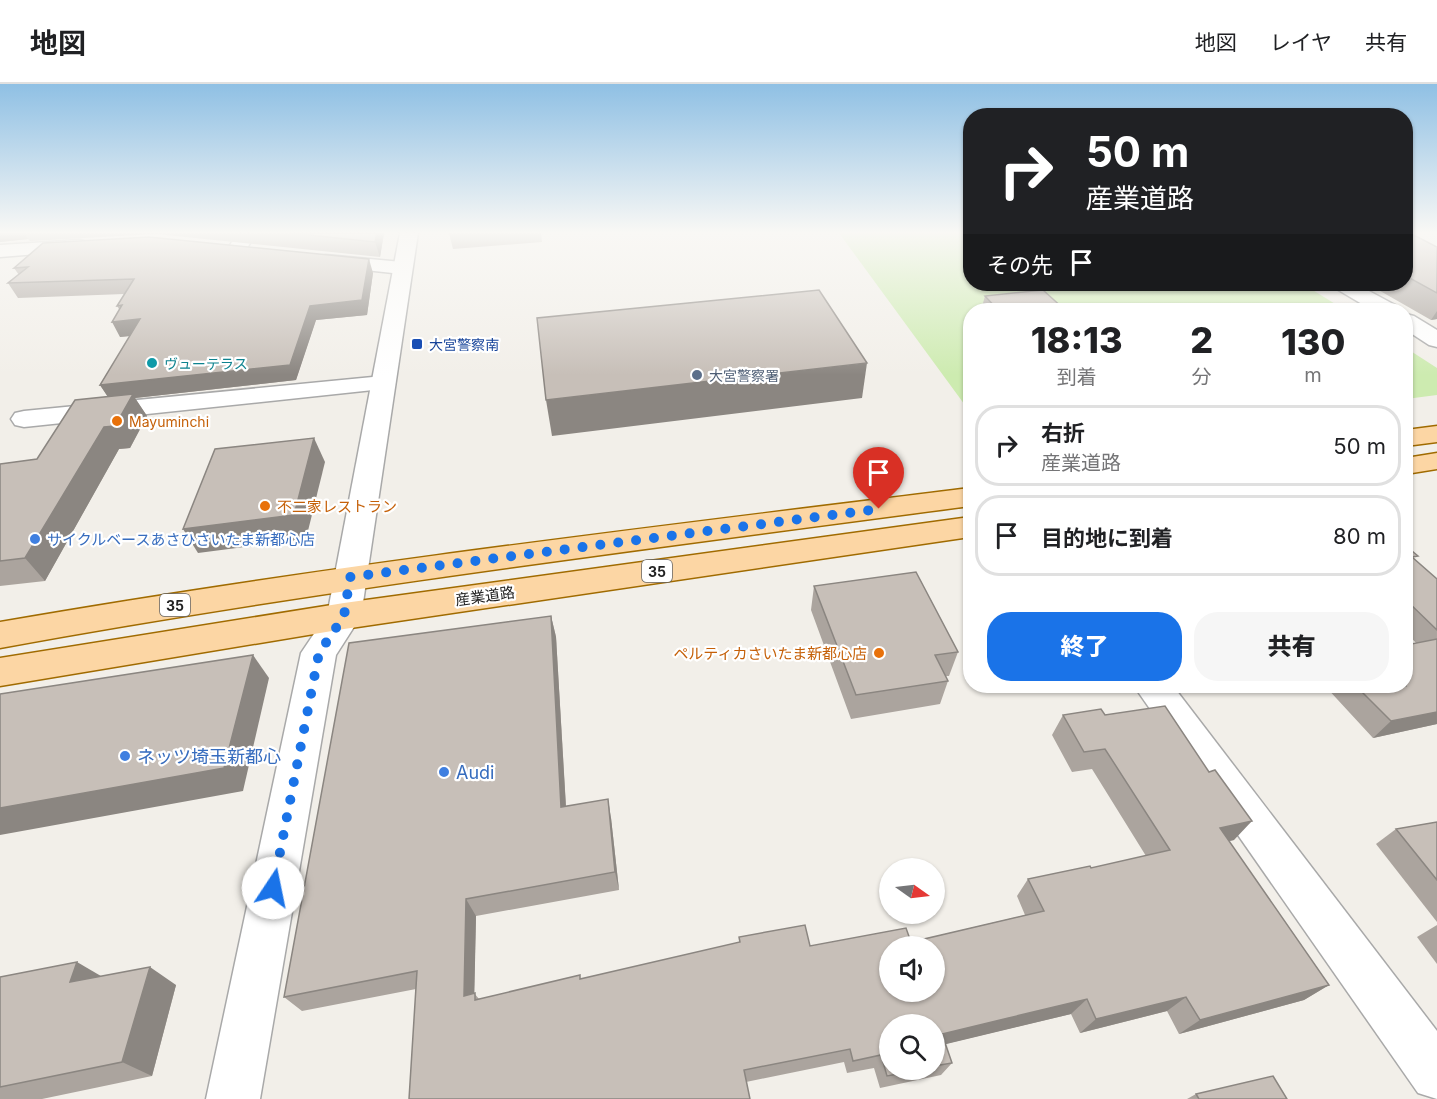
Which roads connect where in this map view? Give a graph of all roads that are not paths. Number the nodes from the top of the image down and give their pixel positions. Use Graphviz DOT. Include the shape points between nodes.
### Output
graph roads {
  1 [pos="400,280"];
  2 [pos="1354,291"];
  3 [pos="1375,303"];
  4 [pos="1413,325"];
  5 [pos="1437,340"];
  6 [pos="382,383"];
  7 [pos="24,419"];
  8 [pos="1437,434"];
  9 [pos="1413,437"];
  10 [pos="1437,461"];
  11 [pos="1413,465"];
  12 [pos="963,498"];
  13 [pos="963,528"];
  14 [pos="347,596"];
  15 [pos="0,635"];
  16 [pos="0,672"];
  17 [pos="1157,693"];
  18 [pos="1437,1074"];
  19 [pos="232,1099"];
  1 -- 6 [label="street"];
  2 -- 3 [label="street"];
  4 -- 5 [label="street"];
  6 -- 7 [label="street"];
  6 -- 14 [label="street"];
  8 -- 9 [label="main road"];
  10 -- 11 [label="main road"];
  12 -- 14 [label="main road, 産業道路 / 35"];
  13 -- 14 [label="main road, 産業道路 / 35"];
  14 -- 15 [label="main road, 産業道路 / 35" via="101,616"];
  14 -- 16 [label="main road, 産業道路 / 35"];
  14 -- 19 [label="street" via="319,653"];
  17 -- 18 [label="street"];
}
